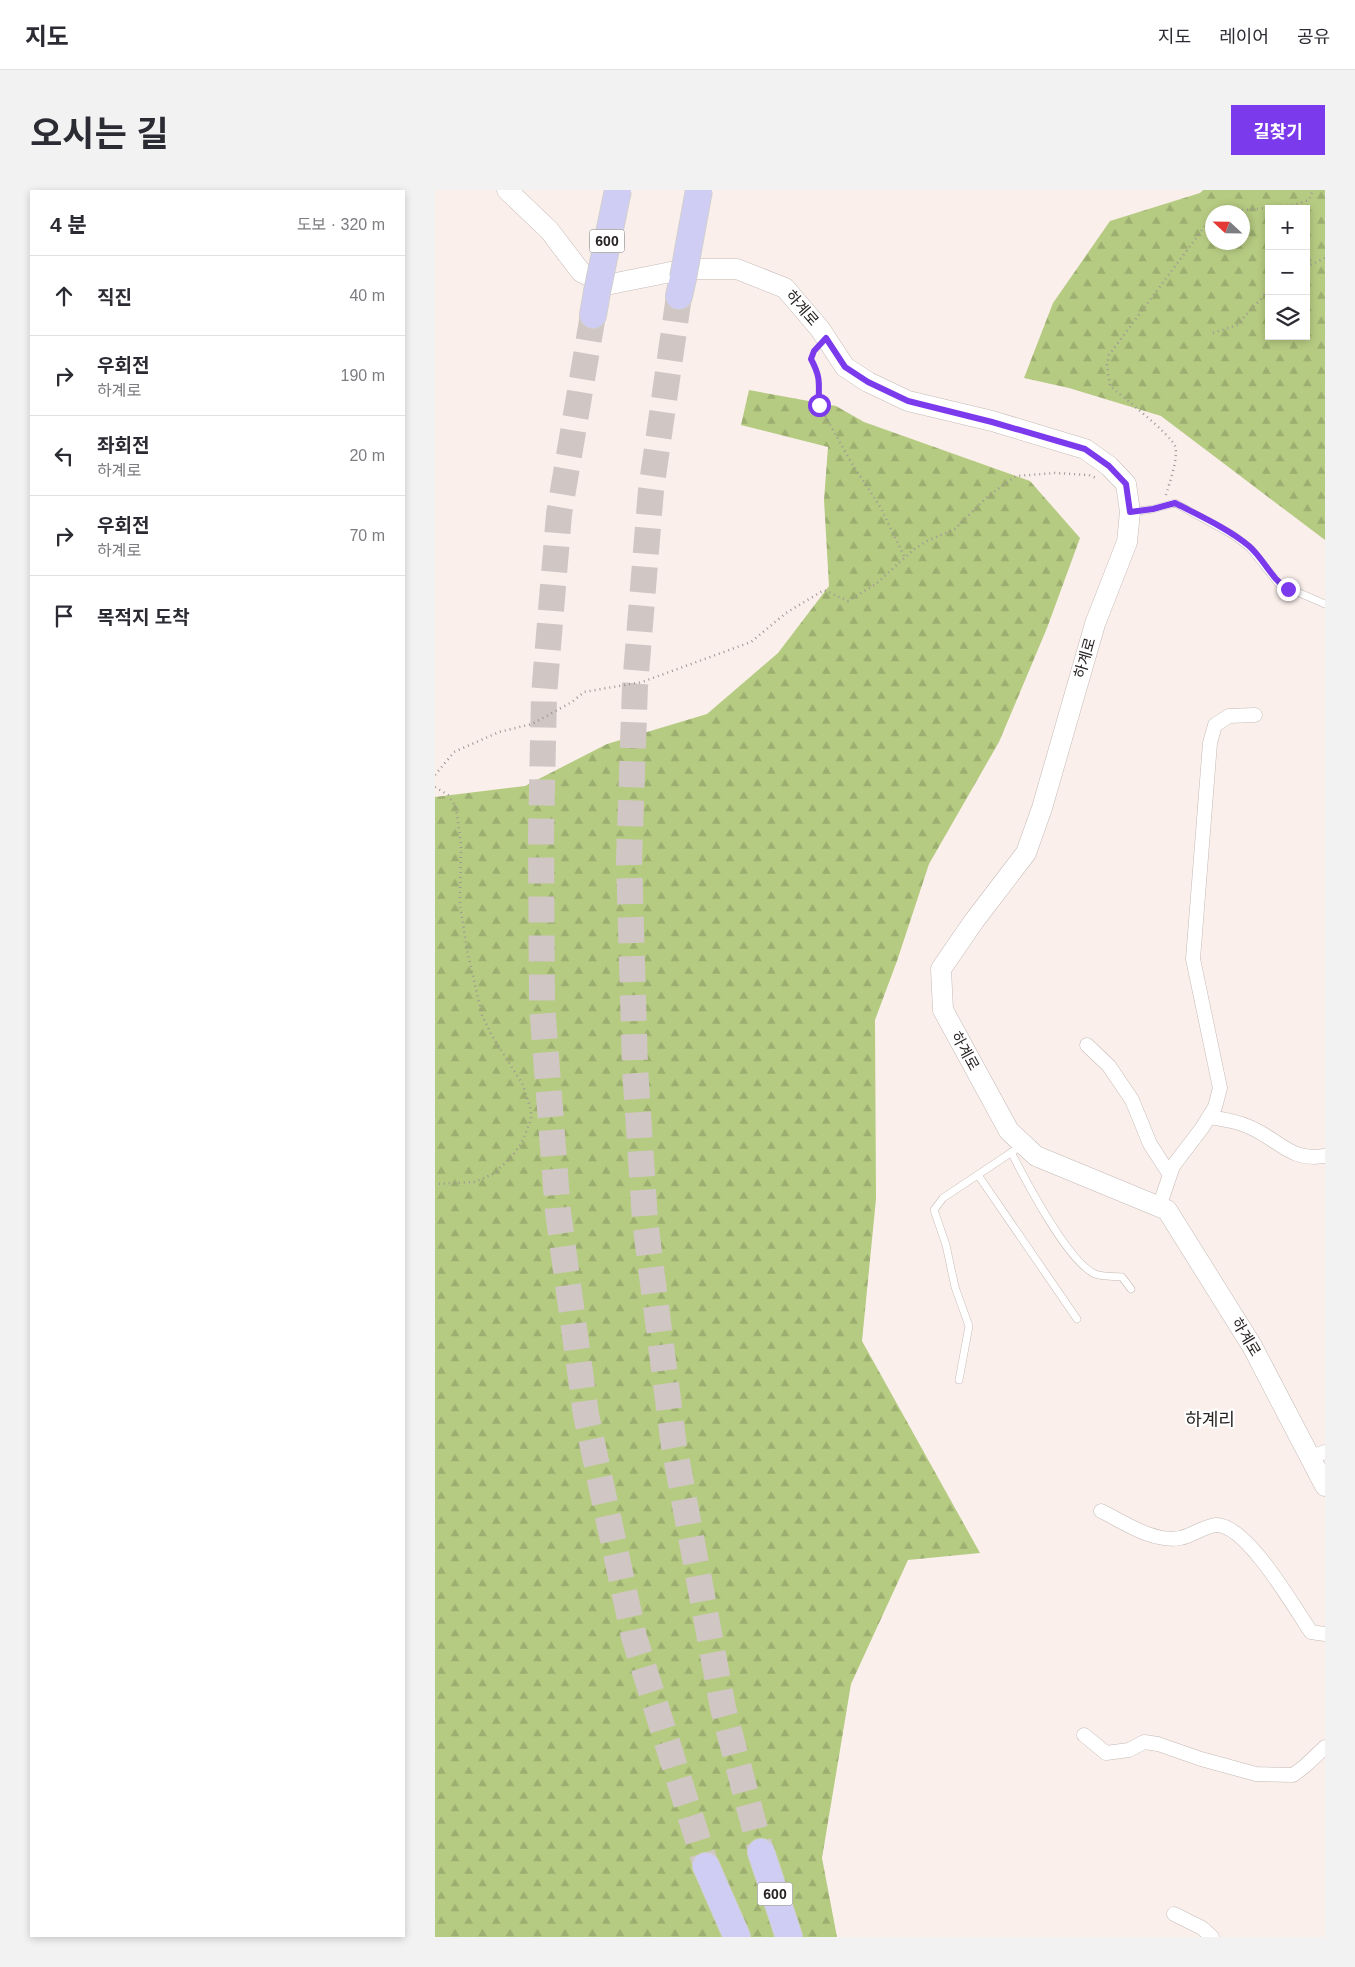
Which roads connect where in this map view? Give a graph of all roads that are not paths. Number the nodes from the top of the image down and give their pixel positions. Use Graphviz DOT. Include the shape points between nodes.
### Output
graph roads {
  1 [pos="507,190"];
  2 [pos="618,190"];
  3 [pos="699,190"];
  4 [pos="681,287"];
  5 [pos="595,303"];
  6 [pos="1130,512"];
  7 [pos="1325,604"];
  8 [pos="1255,715"];
  9 [pos="1087,1045"];
  10 [pos="1209,1116"];
  11 [pos="1017,1148"];
  12 [pos="1325,1156"];
  13 [pos="977,1175"];
  14 [pos="1170,1175"];
  15 [pos="1159,1207"];
  16 [pos="1131,1289"];
  17 [pos="1077,1319"];
  18 [pos="959,1380"];
  19 [pos="1317,1455"];
  20 [pos="1325,1486"];
  21 [pos="1101,1511"];
  22 [pos="1325,1634"];
  23 [pos="1084,1735"];
  24 [pos="1325,1747"];
  25 [pos="761,1852"];
  26 [pos="706,1866"];
  27 [pos="1174,1914"];
  28 [pos="737,1937"];
  29 [pos="789,1937"];
  30 [pos="1212,1937"];
  1 -- 6 [label="street, 하계로" via="549,230 581,272 607,285 685,269 737,269 785,288 845,367 868,382 908,401 1085,449 1109,466 1126,484"];
  2 -- 5 [label="highway, 600, bridge"];
  3 -- 4 [label="highway, bridge"];
  6 -- 7 [label="lane" via="1175,503 1250,548 1279,584"];
  6 -- 11 [label="street, 하계로" via="1127,542 1095,624 1026,853 941,969 943,1010"];
  8 -- 10 [label="street" via="1229,716 1215,725 1210,744 1193,959 1220,1088"];
  9 -- 14 [label="street" via="1109,1066 1132,1100 1150,1144"];
  10 -- 12 [label="street" via="1246,1125 1296,1156"];
  10 -- 14 [label="street"];
  11 -- 13 [label="lane"];
  11 -- 15 [label="street, 하계로"];
  11 -- 16 [label="lane" via="1026,1182 1059,1236 1083,1266 1097,1275 1122,1277"];
  13 -- 17 [label="lane"];
  13 -- 18 [label="lane" via="943,1198 934,1210 969,1326"];
  14 -- 15 [label="street"];
  15 -- 19 [label="street, 하계로" via="1167,1210"];
  19 -- 20 [label="street, 하계로"];
  21 -- 22 [label="street" via="1152,1536 1179,1538 1217,1525 1233,1531 1259,1555 1311,1632"];
  23 -- 24 [label="street" via="1106,1753 1129,1750 1144,1742 1256,1774 1293,1775"];
  25 -- 29 [label="highway, 600"];
  26 -- 28 [label="highway"];
  27 -- 30 [label="street" via="1202,1928"];
}
